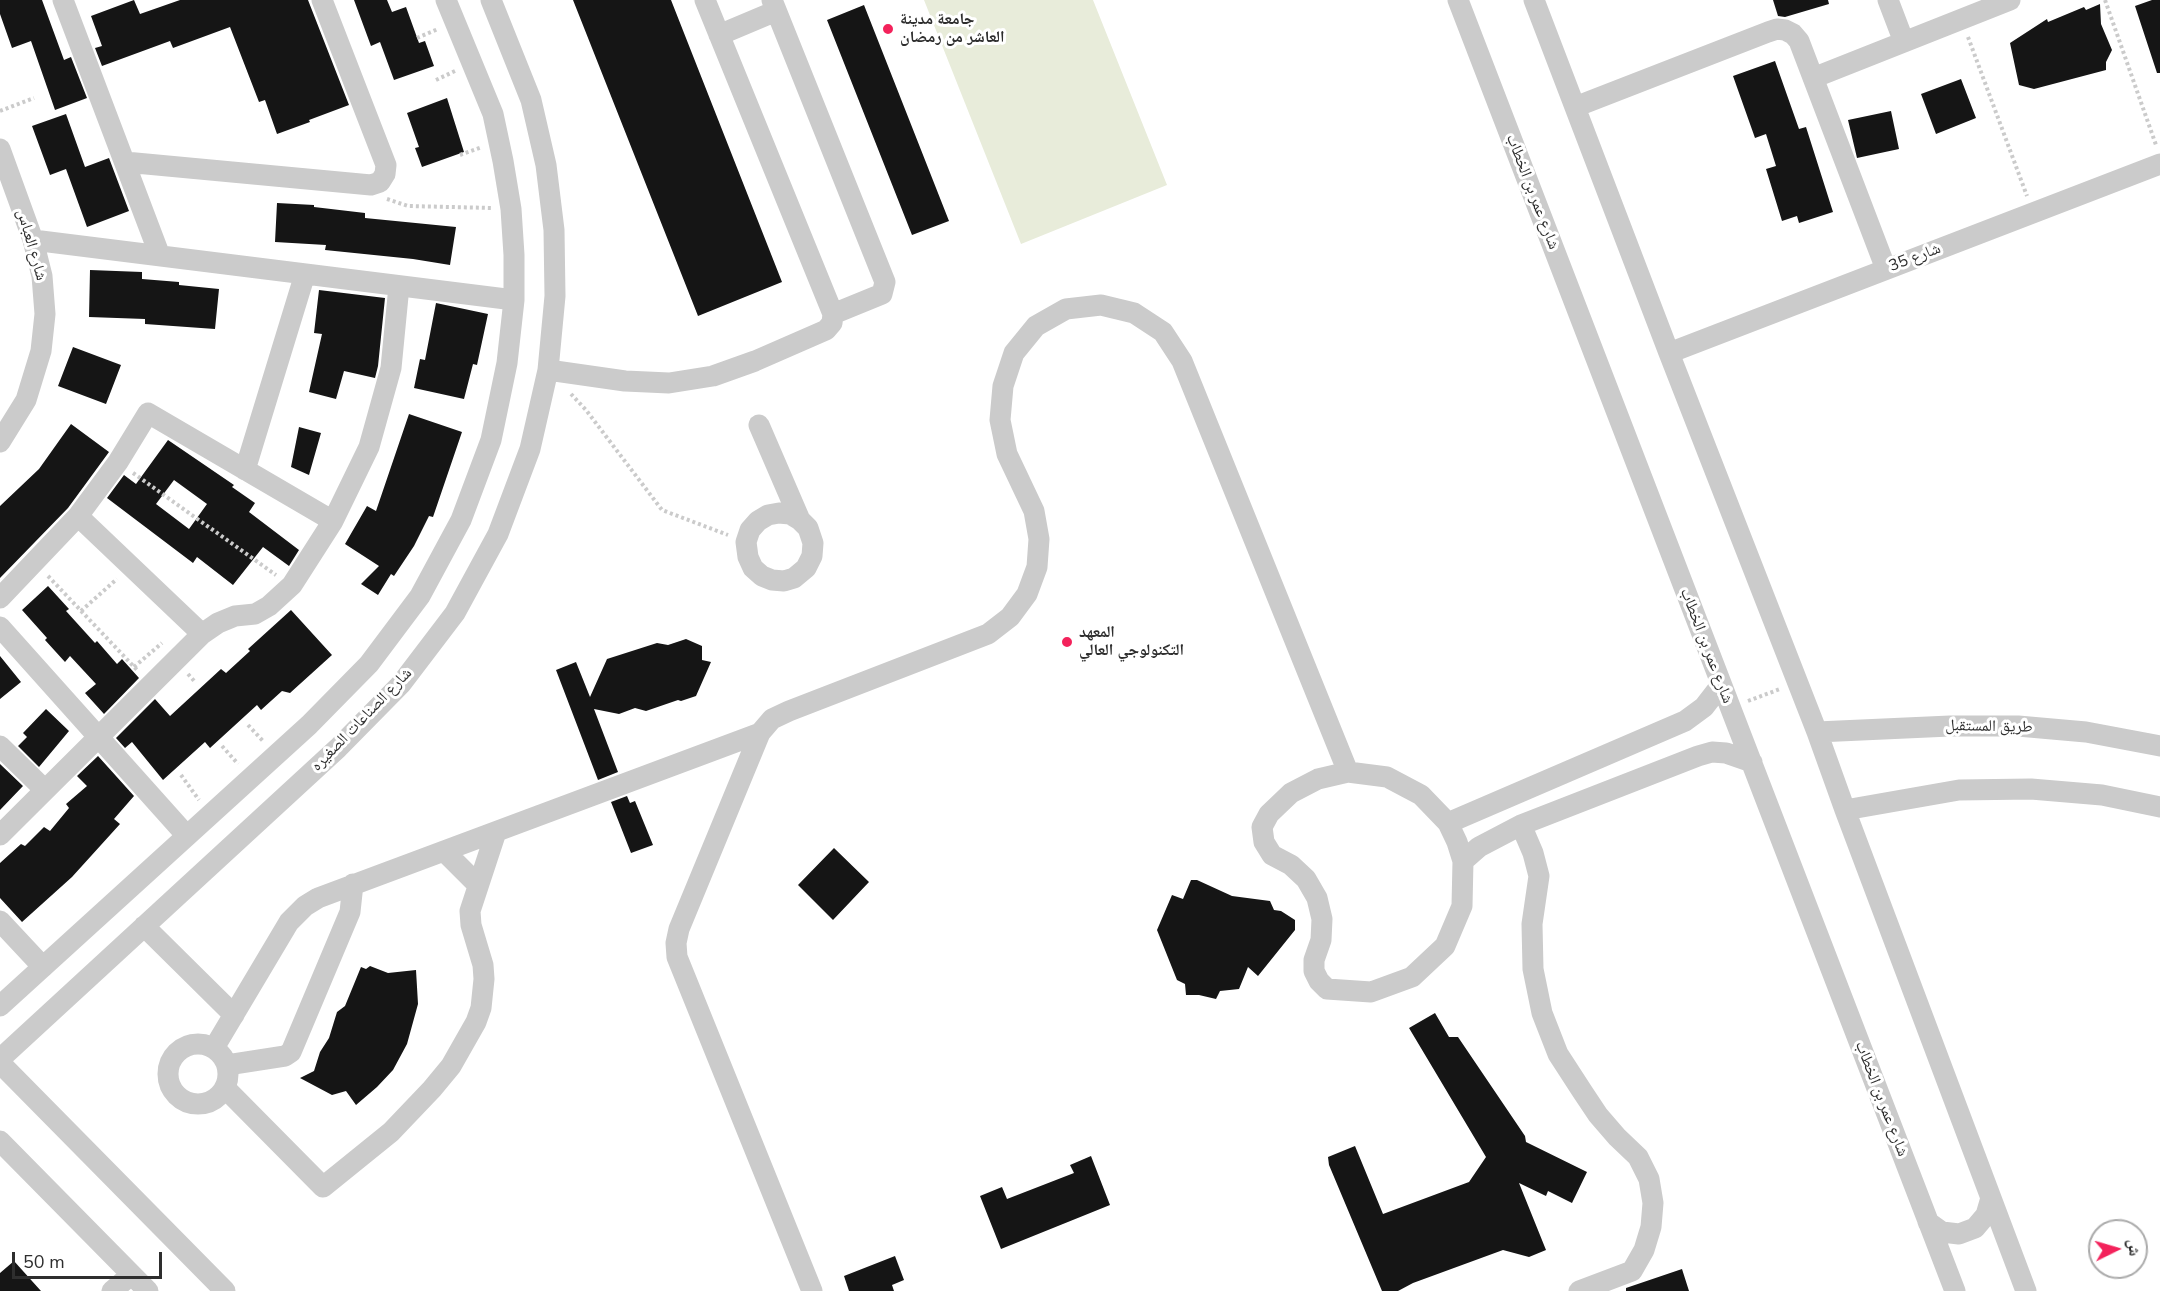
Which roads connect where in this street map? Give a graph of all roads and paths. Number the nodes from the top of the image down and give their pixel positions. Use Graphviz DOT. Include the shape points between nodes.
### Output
graph roads {
  1 [pos="63,0"];
  2 [pos="322,0"];
  3 [pos="446,0"];
  4 [pos="491,0"];
  5 [pos="705,0"];
  6 [pos="1458,0"];
  7 [pos="1534,0"];
  8 [pos="1888,0"];
  9 [pos="2010,0"];
  10 [pos="2104,0"];
  11 [pos="774,6"];
  12 [pos="1961,19"];
  13 [pos="719,36"];
  14 [pos="1904,42"];
  15 [pos="1813,78"];
  16 [pos="34,98"];
  17 [pos="1575,107"];
  18 [pos="0,111"];
  19 [pos="0,149"];
  20 [pos="2158,155"];
  21 [pos="125,162"];
  22 [pos="371,185"];
  23 [pos="511,209"];
  24 [pos="2033,212"];
  25 [pos="33,240"];
  26 [pos="160,256"];
  27 [pos="1886,269"];
  28 [pos="305,274"];
  29 [pos="399,286"];
  30 [pos="513,300"];
  31 [pos="833,314"];
  32 [pos="1669,353"];
  33 [pos="548,370"];
  34 [pos="571,394"];
  35 [pos="759,425"];
  36 [pos="0,442"];
  37 [pos="118,462"];
  38 [pos="245,470"];
  39 [pos="78,516"];
  40 [pos="800,520"];
  41 [pos="333,521"];
  42 [pos="746,542"];
  43 [pos="34,562"];
  44 [pos="131,567"];
  45 [pos="292,585"];
  46 [pos="0,598"];
  47 [pos="81,611"];
  48 [pos="0,627"];
  49 [pos="202,634"];
  50 [pos="1798,682"];
  51 [pos="151,685"];
  52 [pos="1721,685"];
  53 [pos="1730,707"];
  54 [pos="1818,732"];
  55 [pos="760,733"];
  56 [pos="98,737"];
  57 [pos="0,746"];
  58 [pos="2160,746"];
  59 [pos="1752,762"];
  60 [pos="1348,772"];
  61 [pos="181,775"];
  62 [pos="45,790"];
  63 [pos="2160,807"];
  64 [pos="1845,810"];
  65 [pos="210,815"];
  66 [pos="1448,823"];
  67 [pos="1521,825"];
  68 [pos="496,832"];
  69 [pos="0,835"];
  70 [pos="187,836"];
  71 [pos="444,851"];
  72 [pos="1463,861"];
  73 [pos="353,884"];
  74 [pos="477,884"];
  75 [pos="0,921"];
  76 [pos="144,927"];
  77 [pos="43,967"];
  78 [pos="0,1006"];
  79 [pos="234,1015"];
  80 [pos="214,1048"];
  81 [pos="0,1061"];
  82 [pos="227,1065"];
  83 [pos="225,1088"];
  84 [pos="0,1141"];
  85 [pos="1991,1198"];
  86 [pos="1928,1222"];
  87 [pos="131,1275"];
  88 [pos="112,1291"];
  89 [pos="148,1291"];
  90 [pos="225,1291"];
  91 [pos="812,1291"];
  92 [pos="1579,1291"];
  93 [pos="1955,1291"];
  94 [pos="2026,1291"];
  1 -- 21 [label="street"];
  2 -- 22 [label="street" via="386,165 380,182"];
  3 -- 23 [label="street, شارع الصناعات الصغيره" via="493,114"];
  4 -- 33 [label="street, شارع الصناعات الصغيره" via="531,100 546,165 554,230 555,296"];
  5 -- 13 [label="street"];
  6 -- 52 [label="street, شارع عمر بن الخطاب"];
  7 -- 17 [label="street"];
  8 -- 14 [label="street"];
  9 -- 12 [label="street"];
  10 -- 20 [label="path"];
  11 -- 13 [label="street"];
  11 -- 31 [label="street" via="885,282 882,294"];
  12 -- 14 [label="street"];
  12 -- 24 [label="path"];
  13 -- 31 [label="street"];
  14 -- 15 [label="street"];
  15 -- 17 [label="street" via="1799,41 1793,34 1777,29"];
  15 -- 27 [label="street"];
  16 -- 18 [label="path"];
  17 -- 32 [label="street"];
  19 -- 25 [label="street, شارع العباس"];
  20 -- 24 [label="street, شارع 35"];
  21 -- 22 [label="street"];
  21 -- 26 [label="street"];
  22 -- 23 [label="path" via="387,199 408,206"];
  23 -- 30 [label="street, شارع الصناعات الصغيره"];
  24 -- 27 [label="street, شارع 35"];
  25 -- 26 [label="street"];
  25 -- 36 [label="street, شارع العباس" via="42,276 45,314 41,351 26,400"];
  26 -- 28 [label="street"];
  27 -- 32 [label="street, شارع 35"];
  28 -- 29 [label="street"];
  28 -- 38 [label="street"];
  29 -- 30 [label="street"];
  29 -- 41 [label="street" via="391,368 369,447"];
  30 -- 65 [label="street, شارع الصناعات الصغيره" via="507,363 491,440 461,520 420,596 369,664"];
  31 -- 33 [label="street" via="826,330 713,376 669,383"];
  32 -- 50 [label="street"];
  33 -- 76 [label="street, شارع الصناعات الصغيره" via="530,449 498,534 455,613 401,684 338,748"];
  34 -- 42 [label="path" via="662,510"];
  35 -- 40 [label="street"];
  37 -- 38 [label="street" via="148,413"];
  37 -- 39 [label="street"];
  37 -- 45 [label="path"];
  38 -- 41 [label="street"];
  39 -- 43 [label="street"];
  39 -- 44 [label="street"];
  40 -- 42 [label="street" via="790,514 768,515 750,530"];
  40 -- 42 [label="street" via="808,528 812,556 807,568 794,578 784,581 762,576 753,568"];
  41 -- 45 [label="street"];
  43 -- 46 [label="street"];
  43 -- 47 [label="path"];
  44 -- 47 [label="path"];
  44 -- 49 [label="street"];
  45 -- 49 [label="street" via="255,614 236,616"];
  47 -- 51 [label="path"];
  48 -- 56 [label="street"];
  49 -- 51 [label="street"];
  50 -- 53 [label="path"];
  50 -- 54 [label="street"];
  51 -- 56 [label="street"];
  52 -- 53 [label="street, شارع عمر بن الخطاب"];
  52 -- 66 [label="street" via="1704,707 1685,722"];
  53 -- 59 [label="street, شارع عمر بن الخطاب"];
  54 -- 58 [label="street, طريق المستقبل" via="2018,726 2086,732"];
  54 -- 64 [label="street"];
  55 -- 60 [label="street" via="772,719 789,711 988,634 1010,617 1027,594 1037,567 1039,539 1034,511 1007,454 1000,420 1003,386 1014,353 1036,326 1066,309 1101,305 1134,313 1163,332 1182,361"];
  55 -- 68 [label="street"];
  55 -- 91 [label="street" via="679,929 677,957"];
  56 -- 62 [label="street"];
  56 -- 70 [label="street"];
  57 -- 62 [label="street"];
  59 -- 67 [label="street" via="1712,752"];
  59 -- 86 [label="street, شارع عمر بن الخطاب"];
  60 -- 66 [label="street" via="1387,777 1421,795"];
  60 -- 72 [label="street" via="1318,779 1291,793 1269,814 1262,827 1264,842 1272,855 1306,879 1317,898 1322,919 1314,971 1327,989 1371,992 1412,977 1445,946 1462,906"];
  61 -- 65 [label="path"];
  62 -- 69 [label="street"];
  63 -- 64 [label="street" via="2102,795 2031,789 1959,790"];
  64 -- 85 [label="street"];
  65 -- 70 [label="street, شارع الصناعات الصغيره"];
  66 -- 72 [label="street"];
  67 -- 72 [label="street" via="1479,847"];
  67 -- 92 [label="street" via="1539,876 1532,924 1533,969 1542,1012 1558,1054 1576,1082 1617,1137 1638,1157 1653,1203 1644,1250 1632,1271"];
  68 -- 71 [label="street"];
  68 -- 74 [label="street"];
  70 -- 77 [label="street, شارع الصناعات الصغيره"];
  71 -- 73 [label="street"];
  71 -- 74 [label="street"];
  73 -- 79 [label="street" via="318,898 289,922"];
  73 -- 82 [label="street" via="350,912 291,1052"];
  74 -- 83 [label="street" via="470,918 484,979 476,1022 451,1066 370,1151 322,1187"];
  75 -- 77 [label="street"];
  76 -- 79 [label="street"];
  76 -- 81 [label="street, شارع الصناعات الصغيره"];
  77 -- 78 [label="street, شارع الصناعات الصغيره"];
  79 -- 80 [label="street"];
  80 -- 82 [label="street"];
  80 -- 83 [label="street" via="197,1043 180,1049 170,1064 169,1082 178,1097 195,1104 212,1100"];
  81 -- 90 [label="street"];
  82 -- 83 [label="street"];
  84 -- 87 [label="street"];
  85 -- 86 [label="street" via="1986,1215 1975,1228 1959,1234 1942,1232"];
  85 -- 94 [label="street"];
  86 -- 93 [label="street, شارع عمر بن الخطاب"];
  87 -- 88 [label="street"];
  87 -- 89 [label="street"];
}
